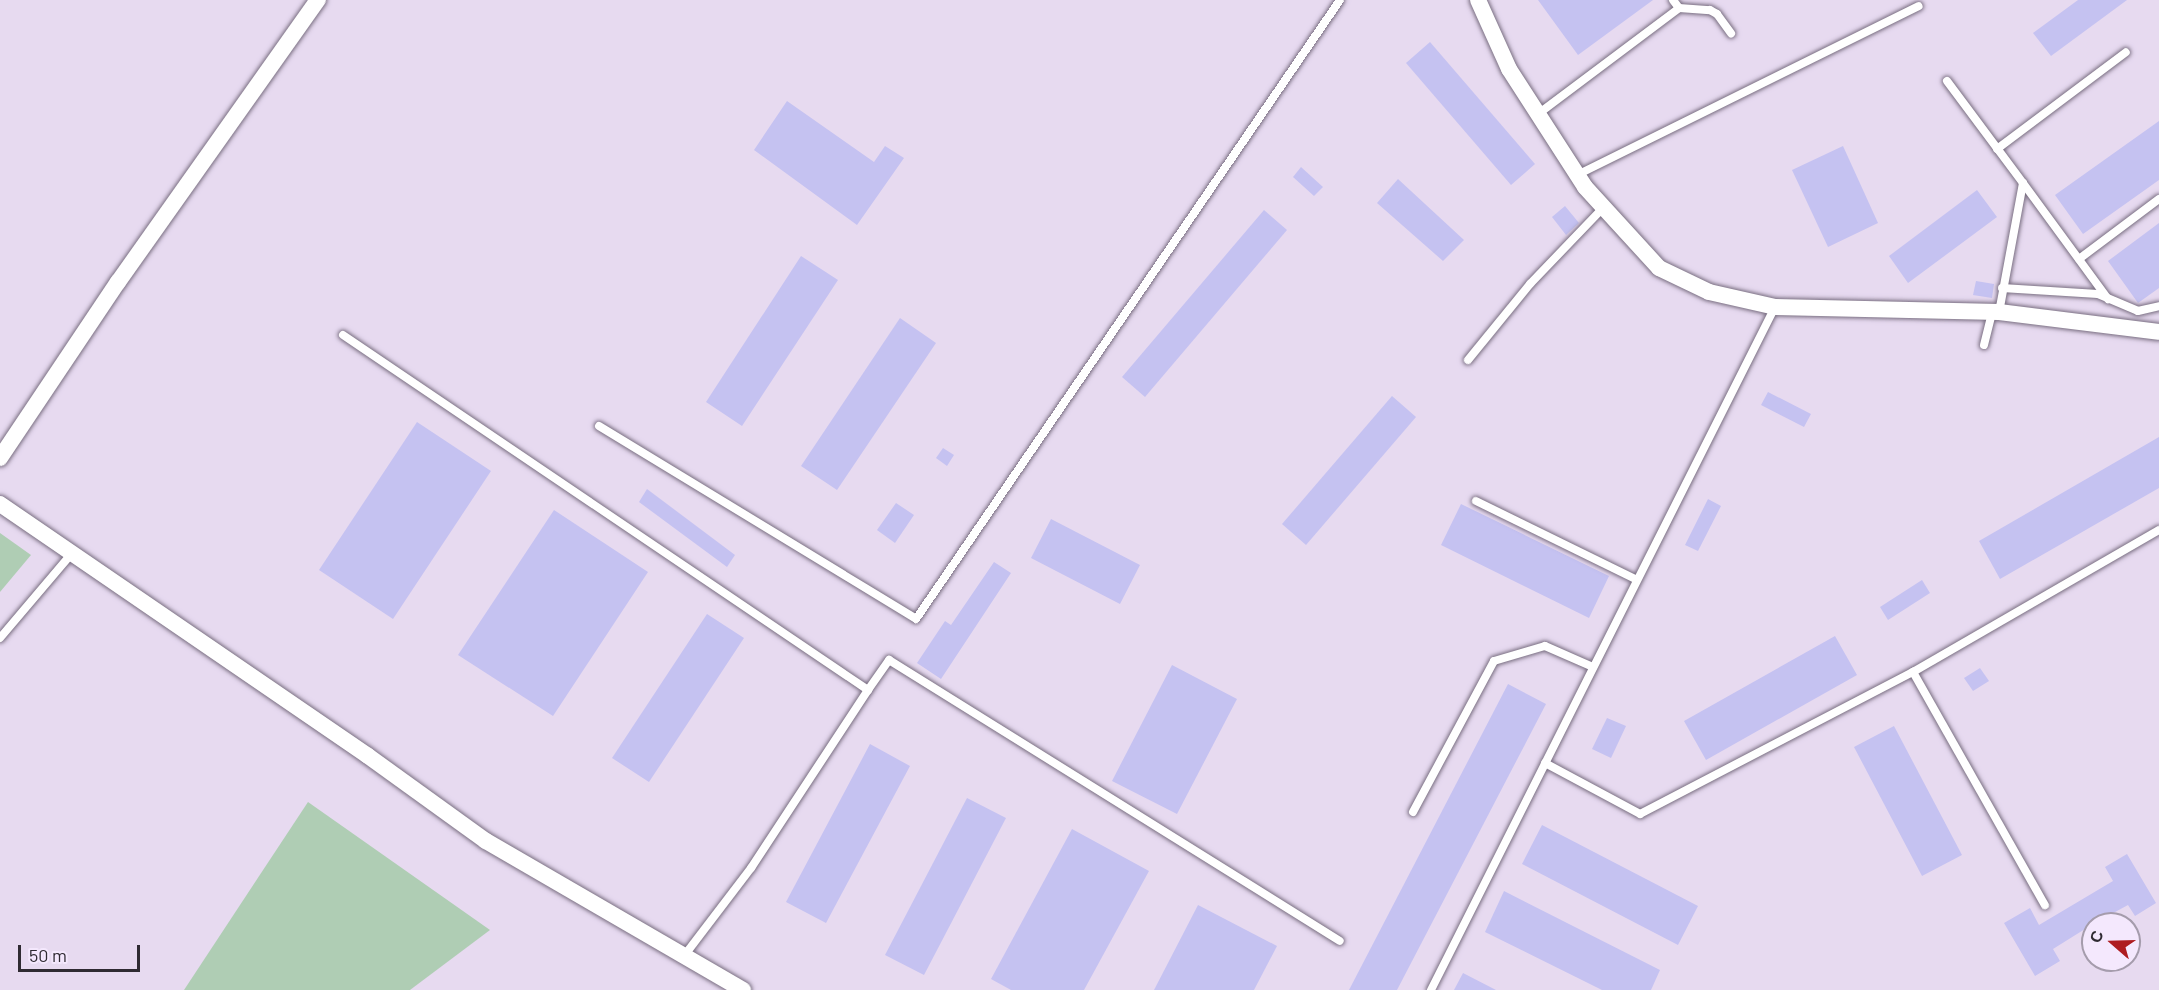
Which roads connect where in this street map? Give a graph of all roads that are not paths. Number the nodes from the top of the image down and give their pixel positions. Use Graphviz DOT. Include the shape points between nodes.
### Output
graph roads {
  1 [pos="318,0"];
  2 [pos="1340,0"];
  3 [pos="1478,0"];
  4 [pos="1673,0"];
  5 [pos="1919,6"];
  6 [pos="1679,8"];
  7 [pos="1731,33"];
  8 [pos="2126,52"];
  9 [pos="1947,81"];
  10 [pos="1538,114"];
  11 [pos="1997,148"];
  12 [pos="1577,175"];
  13 [pos="2023,183"];
  14 [pos="2159,199"];
  15 [pos="1604,208"];
  16 [pos="2079,259"];
  17 [pos="2002,288"];
  18 [pos="2109,299"];
  19 [pos="2159,306"];
  20 [pos="1775,307"];
  21 [pos="1995,312"];
  22 [pos="2159,332"];
  23 [pos="343,335"];
  24 [pos="1984,345"];
  25 [pos="1468,360"];
  26 [pos="599,426"];
  27 [pos="0,458"];
  28 [pos="1476,501"];
  29 [pos="0,504"];
  30 [pos="2159,530"];
  31 [pos="72,553"];
  32 [pos="1637,580"];
  33 [pos="0,638"];
  34 [pos="1593,667"];
  35 [pos="1913,672"];
  36 [pos="868,690"];
  37 [pos="1545,763"];
  38 [pos="1413,812"];
  39 [pos="2045,905"];
  40 [pos="1340,941"];
  41 [pos="684,956"];
  42 [pos="743,990"];
  43 [pos="1431,990"];
  1 -- 27 [label="street" via="118,282"];
  2 -- 26 [label="lane" via="916,619"];
  3 -- 10 [label="street" via="1509,69"];
  4 -- 6 [label="lane"];
  5 -- 12 [label="lane"];
  6 -- 7 [label="lane" via="1710,10 1718,14"];
  6 -- 10 [label="lane"];
  8 -- 11 [label="lane"];
  9 -- 11 [label="lane"];
  10 -- 12 [label="street"];
  11 -- 13 [label="lane"];
  12 -- 15 [label="street"];
  13 -- 16 [label="lane"];
  13 -- 17 [label="lane"];
  14 -- 16 [label="lane"];
  15 -- 20 [label="street" via="1659,268 1709,292"];
  15 -- 25 [label="lane" via="1530,284"];
  16 -- 18 [label="lane"];
  17 -- 18 [label="lane" via="2098,294"];
  17 -- 21 [label="lane"];
  18 -- 19 [label="lane" via="2138,311"];
  20 -- 21 [label="street"];
  20 -- 32 [label="lane"];
  21 -- 22 [label="street"];
  21 -- 24 [label="lane"];
  23 -- 36 [label="lane"];
  28 -- 32 [label="lane"];
  29 -- 31 [label="street"];
  30 -- 35 [label="lane"];
  31 -- 33 [label="lane"];
  31 -- 41 [label="street" via="486,841"];
  32 -- 34 [label="lane"];
  34 -- 37 [label="lane"];
  34 -- 38 [label="lane" via="1545,646 1494,661"];
  35 -- 37 [label="lane" via="1640,813"];
  35 -- 39 [label="lane"];
  36 -- 40 [label="lane" via="890,660"];
  36 -- 41 [label="lane" via="751,868"];
  37 -- 43 [label="lane"];
  41 -- 42 [label="street"];
}
